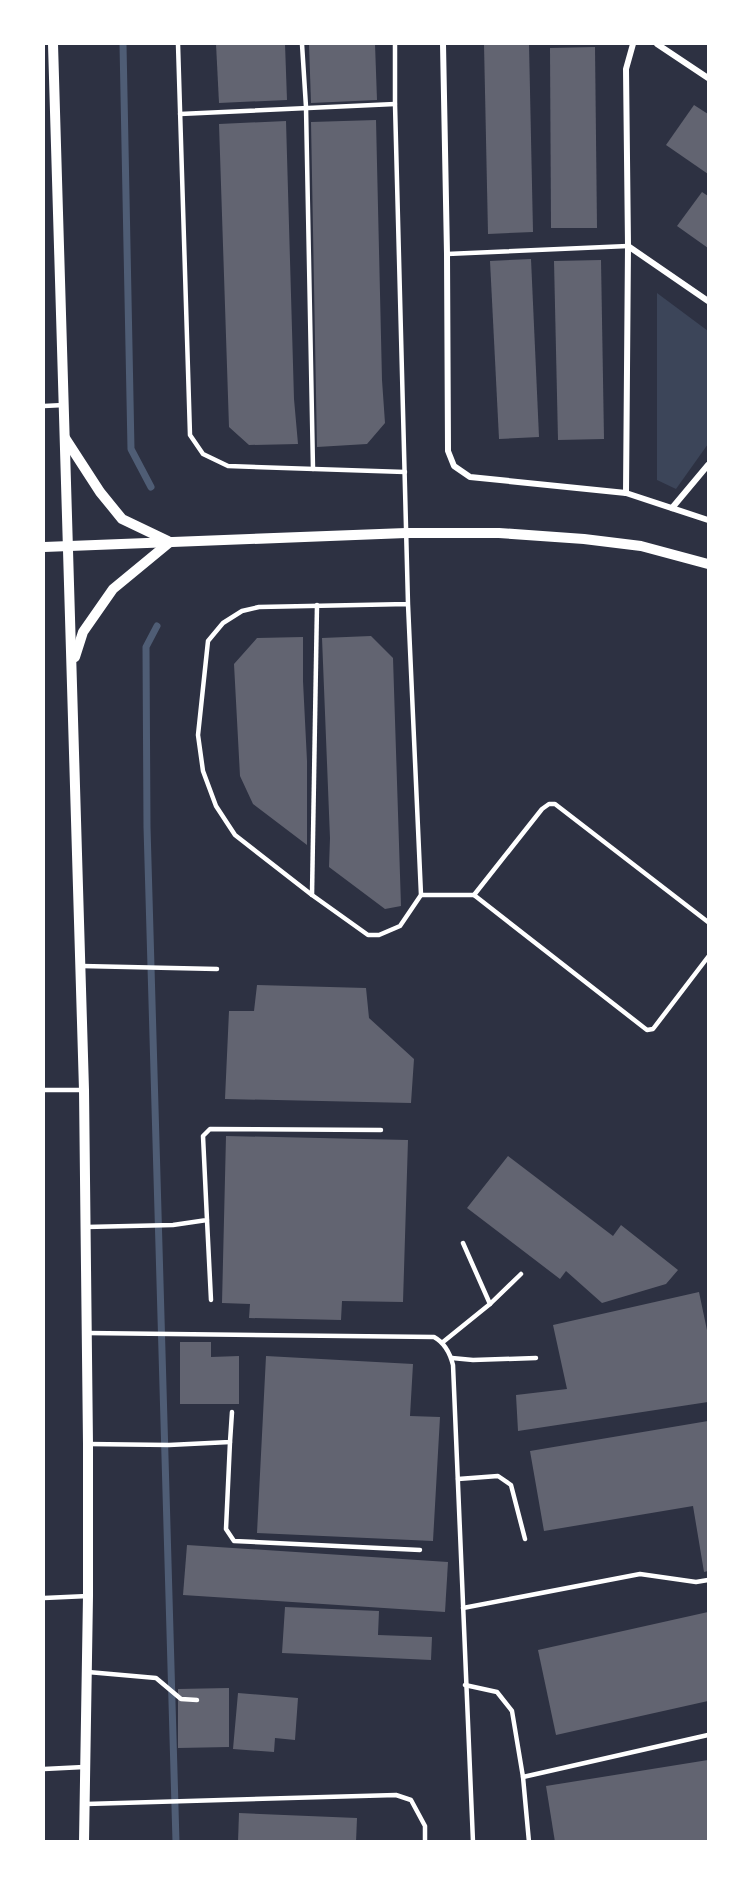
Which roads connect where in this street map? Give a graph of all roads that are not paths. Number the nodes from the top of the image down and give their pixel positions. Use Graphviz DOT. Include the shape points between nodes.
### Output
graph roads {
  1 [pos="53,44"];
  2 [pos="178,44"];
  3 [pos="302,44"];
  4 [pos="395,44"];
  5 [pos="443,44"];
  6 [pos="633,44"];
  7 [pos="657,44"];
  8 [pos="708,78"];
  9 [pos="395,104"];
  10 [pos="306,108"];
  11 [pos="180,114"];
  12 [pos="628,246"];
  13 [pos="447,254"];
  14 [pos="708,301"];
  15 [pos="64,405"];
  16 [pos="44,406"];
  17 [pos="65,438"];
  18 [pos="708,465"];
  19 [pos="313,469"];
  20 [pos="405,472"];
  21 [pos="626,493"];
  22 [pos="672,508"];
  23 [pos="708,519"];
  24 [pos="406,533"];
  25 [pos="164,542"];
  26 [pos="68,547"];
  27 [pos="44,548"];
  28 [pos="708,564"];
  29 [pos="408,604"];
  30 [pos="317,605"];
  31 [pos="72,666"];
  32 [pos="312,895"];
  33 [pos="421,895"];
  34 [pos="474,896"];
  35 [pos="708,922"];
  36 [pos="708,957"];
  37 [pos="82,966"];
  38 [pos="217,969"];
  39 [pos="44,1090"];
  40 [pos="84,1090"];
  41 [pos="381,1130"];
  42 [pos="207,1220"];
  43 [pos="86,1227"];
  44 [pos="463,1243"];
  45 [pos="521,1274"];
  46 [pos="211,1300"];
  47 [pos="490,1304"];
  48 [pos="87,1333"];
  49 [pos="442,1342"];
  50 [pos="452,1358"];
  51 [pos="536,1358"];
  52 [pos="232,1412"];
  53 [pos="230,1442"];
  54 [pos="88,1444"];
  55 [pos="458,1479"];
  56 [pos="525,1539"];
  57 [pos="420,1550"];
  58 [pos="708,1580"];
  59 [pos="88,1596"];
  60 [pos="44,1598"];
  61 [pos="463,1608"];
  62 [pos="86,1672"];
  63 [pos="465,1685"];
  64 [pos="197,1700"];
  65 [pos="708,1735"];
  66 [pos="84,1767"];
  67 [pos="44,1769"];
  68 [pos="523,1777"];
  69 [pos="83,1804"];
  70 [pos="84,1842"];
  71 [pos="425,1842"];
  72 [pos="472,1842"];
  73 [pos="529,1842"];
  1 -- 15 [label="street"];
  2 -- 11 [label="lane"];
  3 -- 10 [label="lane"];
  4 -- 9 [label="lane"];
  5 -- 13 [label="street"];
  6 -- 12 [label="street" via="626,69"];
  7 -- 8 [label="street"];
  9 -- 10 [label="lane"];
  9 -- 20 [label="lane"];
  10 -- 11 [label="lane"];
  10 -- 19 [label="lane"];
  11 -- 19 [label="lane" via="190,435 203,454 228,466"];
  12 -- 13 [label="lane"];
  12 -- 14 [label="street"];
  12 -- 21 [label="street"];
  13 -- 21 [label="street" via="448,451 454,466 470,477"];
  15 -- 16 [label="lane"];
  15 -- 17 [label="street"];
  17 -- 25 [label="street" via="122,519"];
  17 -- 26 [label="street"];
  18 -- 22 [label="street"];
  19 -- 20 [label="lane"];
  20 -- 24 [label="lane"];
  21 -- 22 [label="street"];
  22 -- 23 [label="street"];
  24 -- 25 [label="street"];
  24 -- 28 [label="street" via="500,533 584,539 641,546"];
  24 -- 29 [label="lane"];
  25 -- 26 [label="street"];
  25 -- 31 [label="street" via="113,589 83,632"];
  26 -- 27 [label="street"];
  26 -- 31 [label="street"];
  29 -- 30 [label="lane"];
  29 -- 33 [label="lane"];
  30 -- 32 [label="lane"];
  30 -- 32 [label="lane" via="259,607 242,611 223,623 208,641 198,735 203,771 216,806 235,836"];
  31 -- 37 [label="street"];
  32 -- 33 [label="lane" via="368,935 379,935 400,926"];
  33 -- 34 [label="lane"];
  34 -- 35 [label="lane" via="542,809 555,804"];
  34 -- 36 [label="lane" via="647,1030 653,1029"];
  37 -- 38 [label="lane"];
  37 -- 40 [label="street"];
  39 -- 40 [label="lane"];
  40 -- 43 [label="street"];
  41 -- 42 [label="lane" via="210,1129 203,1136"];
  42 -- 43 [label="lane"];
  42 -- 46 [label="lane"];
  43 -- 48 [label="street"];
  44 -- 47 [label="lane"];
  45 -- 47 [label="lane"];
  47 -- 49 [label="lane"];
  48 -- 49 [label="lane" via="434,1337"];
  48 -- 54 [label="street"];
  49 -- 50 [label="lane"];
  50 -- 51 [label="lane"];
  50 -- 55 [label="lane"];
  52 -- 53 [label="lane"];
  53 -- 54 [label="lane"];
  53 -- 57 [label="lane" via="226,1529 234,1541"];
  54 -- 59 [label="street"];
  55 -- 56 [label="lane" via="498,1476 511,1485"];
  55 -- 61 [label="lane"];
  58 -- 61 [label="lane" via="696,1582 640,1574"];
  59 -- 60 [label="lane"];
  59 -- 62 [label="street"];
  61 -- 63 [label="lane"];
  62 -- 64 [label="lane" via="156,1678 180,1699"];
  62 -- 66 [label="street"];
  63 -- 68 [label="lane" via="497,1692 512,1711"];
  63 -- 72 [label="lane"];
  65 -- 68 [label="lane"];
  66 -- 67 [label="lane"];
  66 -- 69 [label="street"];
  68 -- 73 [label="lane"];
  69 -- 70 [label="street"];
  69 -- 71 [label="lane" via="396,1796 411,1800 425,1826"];
}
